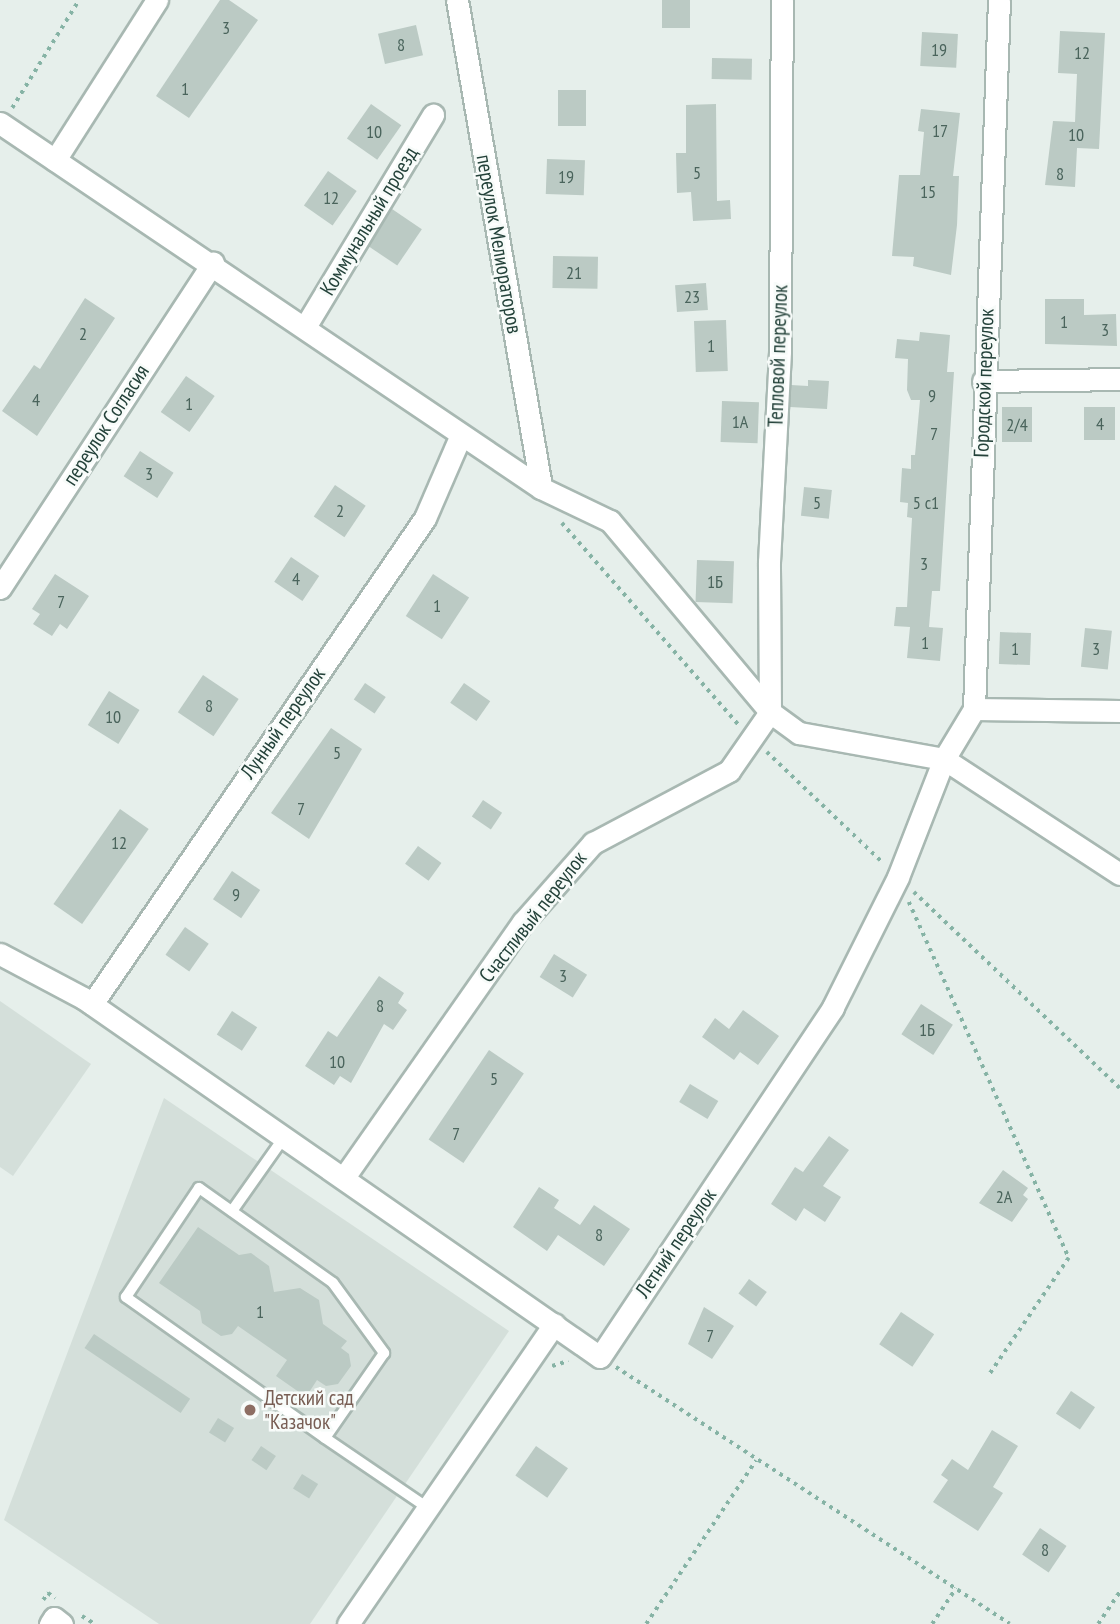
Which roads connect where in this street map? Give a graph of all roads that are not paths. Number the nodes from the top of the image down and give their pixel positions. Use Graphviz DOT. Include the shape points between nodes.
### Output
graph roads {
  1 [pos="157,0"];
  2 [pos="457,0"];
  3 [pos="782,0"];
  4 [pos="999,0"];
  5 [pos="433,115"];
  6 [pos="1,124"];
  7 [pos="55,160"];
  8 [pos="213,262"];
  9 [pos="305,327"];
  10 [pos="1120,379"];
  11 [pos="983,381"];
  12 [pos="461,435"];
  13 [pos="541,488"];
  14 [pos="0,588"];
  15 [pos="974,709"];
  16 [pos="1120,711"];
  17 [pos="770,712"];
  18 [pos="944,759"];
  19 [pos="1120,874"];
  20 [pos="0,954"];
  21 [pos="92,1004"];
  22 [pos="285,1136"];
  23 [pos="345,1176"];
  24 [pos="232,1211"];
  25 [pos="554,1324"];
  26 [pos="325,1438"];
  27 [pos="428,1508"];
  28 [pos="348,1624"];
  1 -- 7 [label="street"];
  2 -- 13 [label="street, переулок Мелиораторов"];
  3 -- 17 [label="street, Тепловой переулок" via="780,351 769,562"];
  4 -- 11 [label="street, Городской переулок"];
  5 -- 9 [label="street, Коммунальный проезд"];
  6 -- 7 [label="street"];
  7 -- 8 [label="street"];
  8 -- 9 [label="street"];
  8 -- 14 [label="street, переулок Согласия"];
  9 -- 12 [label="street"];
  10 -- 11 [label="street"];
  11 -- 15 [label="street, Городской переулок"];
  12 -- 13 [label="street"];
  12 -- 21 [label="street, Лунный переулок" via="425,518"];
  13 -- 17 [label="street" via="610,521"];
  15 -- 16 [label="street"];
  15 -- 18 [label="street, Городской переулок"];
  17 -- 18 [label="street" via="799,733"];
  17 -- 23 [label="street, Счастливый переулок" via="729,771 593,843 523,922"];
  18 -- 19 [label="street"];
  18 -- 25 [label="street, Летний переулок" via="898,877 833,1007 592,1351"];
  20 -- 21 [label="street"];
  21 -- 22 [label="street"];
  22 -- 23 [label="street"];
  22 -- 24 [label="lane"];
  23 -- 25 [label="street"];
  24 -- 26 [label="lane" via="333,1283 384,1353"];
  24 -- 26 [label="lane" via="199,1188 126,1297"];
  25 -- 27 [label="street"];
  26 -- 27 [label="lane"];
  27 -- 28 [label="street"];
}
